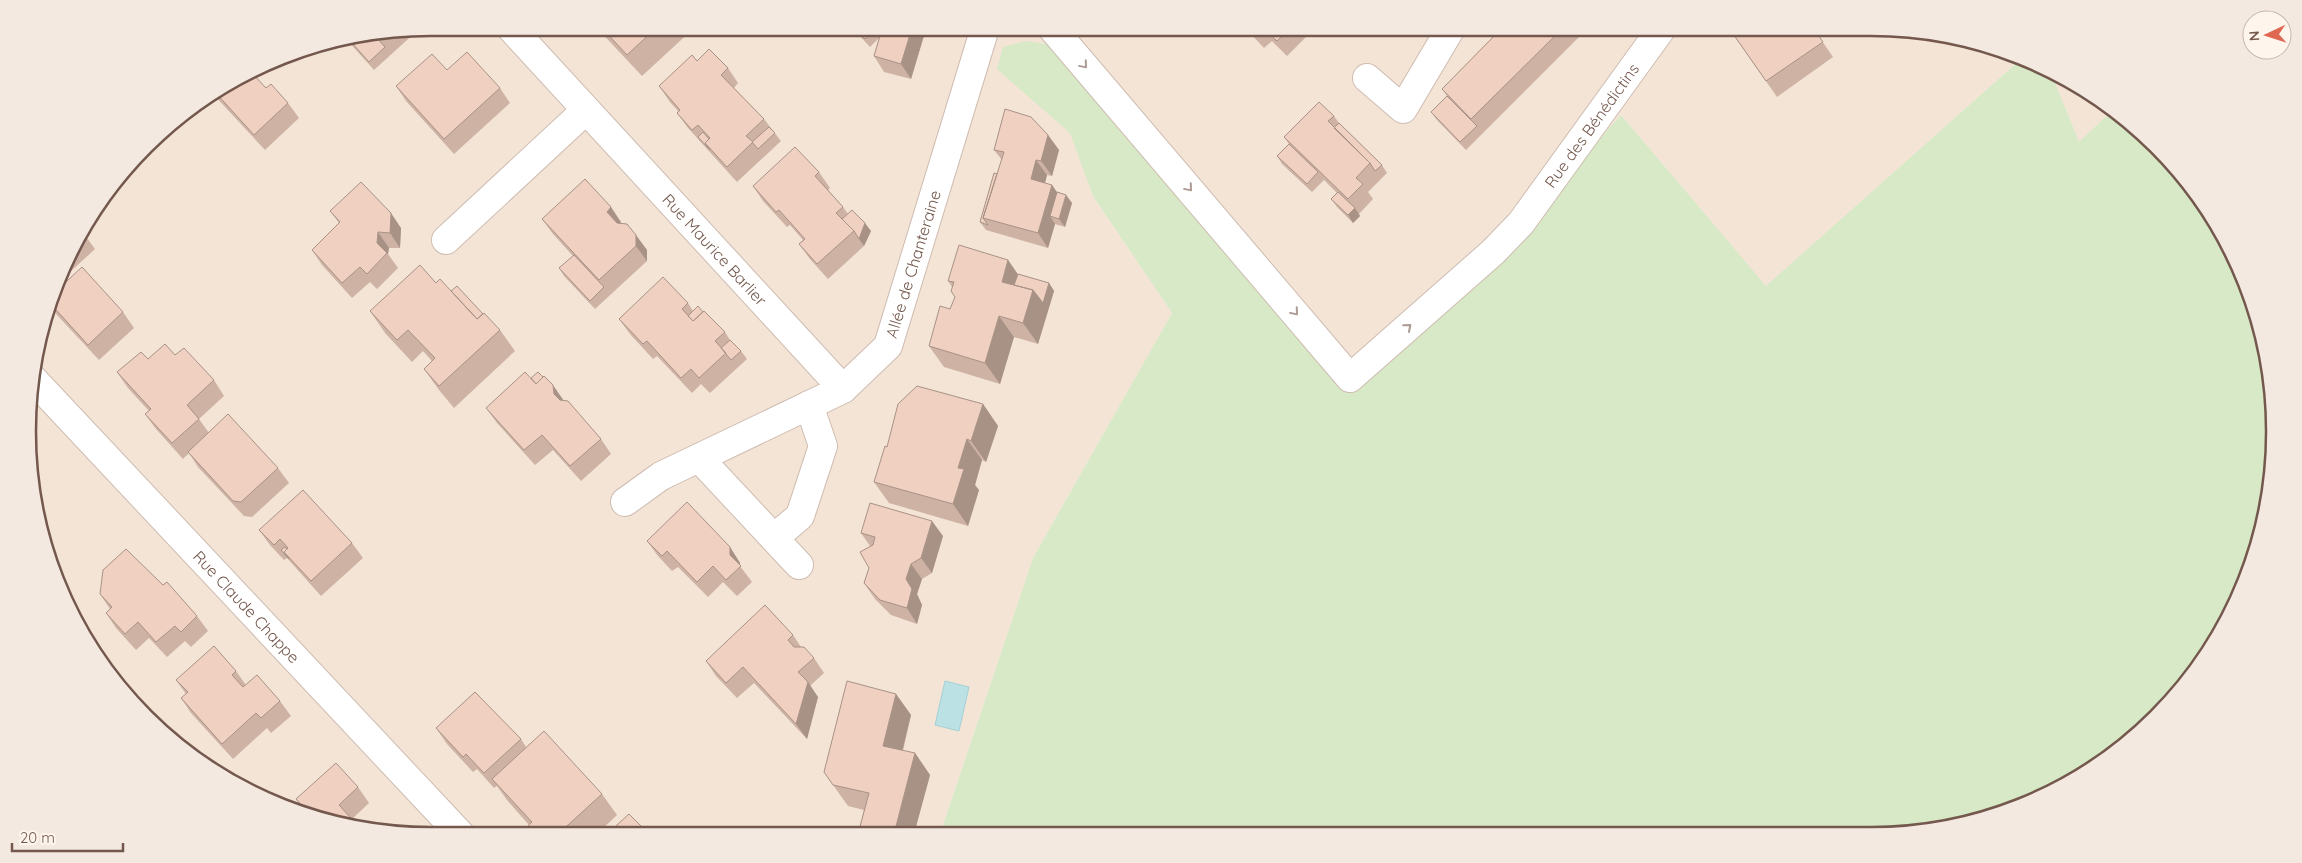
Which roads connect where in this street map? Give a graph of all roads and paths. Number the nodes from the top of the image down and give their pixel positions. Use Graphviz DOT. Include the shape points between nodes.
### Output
graph roads {
  1 [pos="518,36"];
  2 [pos="983,36"];
  3 [pos="1059,36"];
  4 [pos="1446,36"];
  5 [pos="1656,36"];
  6 [pos="1367,78"];
  7 [pos="586,110"];
  8 [pos="446,240"];
  9 [pos="39,387"];
  10 [pos="843,389"];
  11 [pos="809,405"];
  12 [pos="699,458"];
  13 [pos="625,502"];
  14 [pos="774,538"];
  15 [pos="799,565"];
  16 [pos="453,827"];
  1 -- 7 [label="street, Rue Maurice Barlier"];
  2 -- 10 [label="street, Allée de Chanteraine" via="888,346"];
  3 -- 5 [label="street, Rue des Bénédictins, one-way" via="1350,378 1494,252 1520,223"];
  4 -- 6 [label="street" via="1403,109"];
  7 -- 8 [label="street"];
  7 -- 10 [label="street, Rue Maurice Barlier"];
  9 -- 16 [label="street, Rue Claude Chappe"];
  10 -- 11 [label="street, Allée de Chanteraine"];
  11 -- 12 [label="street, Allée de Chanteraine"];
  11 -- 14 [label="street" via="822,446 800,516"];
  12 -- 13 [label="street, Allée de Chanteraine" via="661,476"];
  12 -- 14 [label="street"];
  14 -- 15 [label="street"];
}
